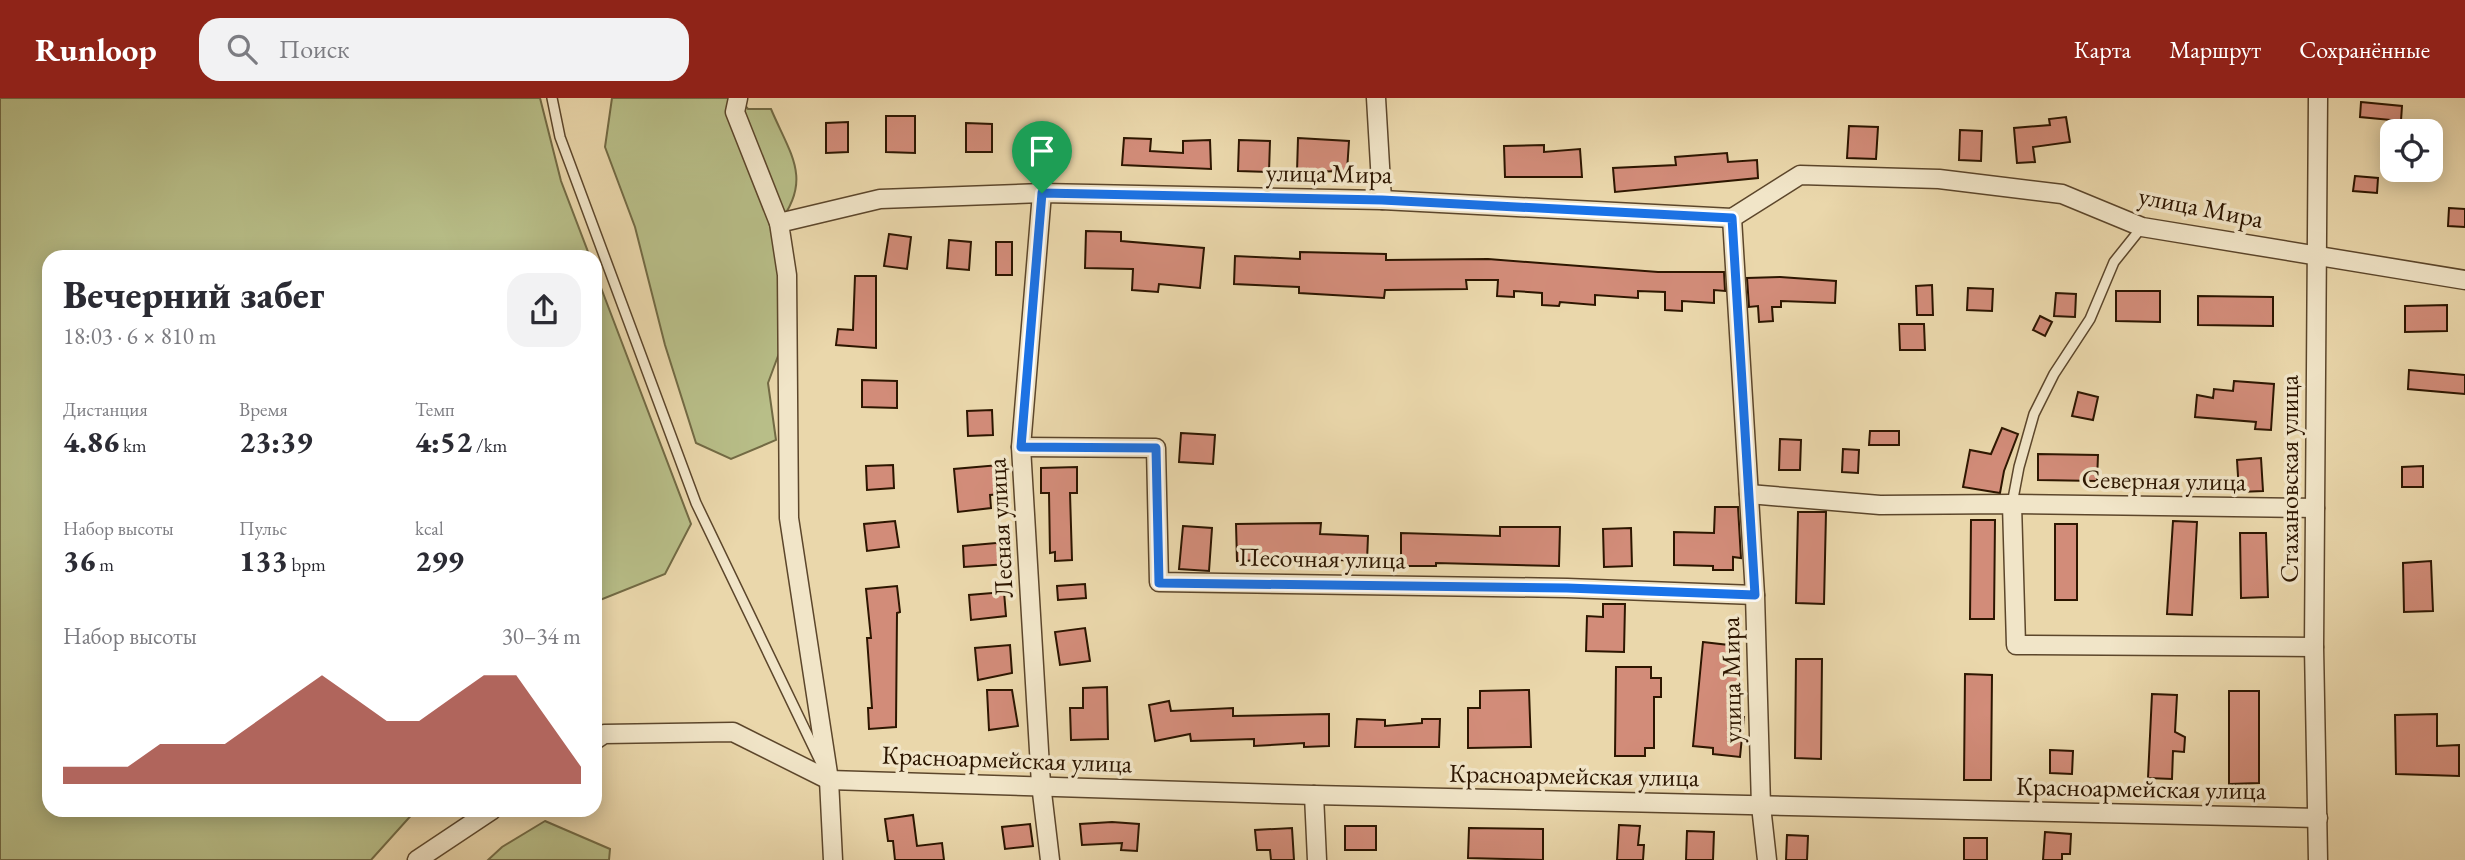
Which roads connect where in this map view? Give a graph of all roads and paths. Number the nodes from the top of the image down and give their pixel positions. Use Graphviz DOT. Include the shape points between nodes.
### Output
graph roads {
  1 [pos="552,98"];
  2 [pos="737,98"];
  3 [pos="1376,98"];
  4 [pos="2318,98"];
  5 [pos="1042,193"];
  6 [pos="1382,200"];
  7 [pos="1732,218"];
  8 [pos="779,223"];
  9 [pos="2142,227"];
  10 [pos="602,250"];
  11 [pos="602,250"];
  12 [pos="2317,254"];
  13 [pos="2465,280"];
  14 [pos="1021,447"];
  15 [pos="1749,494"];
  16 [pos="2012,508"];
  17 [pos="2315,508"];
  18 [pos="1755,595"];
  19 [pos="2314,647"];
  20 [pos="602,735"];
  21 [pos="829,780"];
  22 [pos="1041,785"];
  23 [pos="1314,795"];
  24 [pos="1761,806"];
  25 [pos="482,817"];
  26 [pos="2318,818"];
  27 [pos="417,860"];
  28 [pos="833,860"];
  29 [pos="1050,860"];
  30 [pos="1317,860"];
  31 [pos="1767,860"];
  32 [pos="2318,860"];
  1 -- 10 [label="lane" via="560,137"];
  2 -- 8 [label="street" via="735,112"];
  3 -- 6 [label="street"];
  4 -- 12 [label="street, Стахановская улица"];
  5 -- 6 [label="street, улица Мира"];
  5 -- 8 [label="street, улица Мира" via="880,199"];
  5 -- 14 [label="street, Лесная улица"];
  6 -- 7 [label="street, улица Мира"];
  7 -- 9 [label="street, улица Мира" via="1800,175 1939,179 2062,194"];
  7 -- 15 [label="street, улица Мира"];
  8 -- 21 [label="street" via="787,275 789,517"];
  9 -- 12 [label="street, улица Мира"];
  9 -- 16 [label="lane" via="2114,262 2090,319 2034,414"];
  11 -- 21 [label="lane" via="696,503"];
  12 -- 13 [label="street, улица Мира"];
  12 -- 17 [label="street, Стахановская улица"];
  14 -- 18 [label="street, Песочная улица" via="1156,448 1159,583"];
  14 -- 22 [label="street, Лесная улица"];
  15 -- 16 [label="street, Северная улица" via="1880,505"];
  15 -- 18 [label="street, улица Мира"];
  16 -- 17 [label="street, Северная улица"];
  16 -- 19 [label="street" via="2016,645"];
  17 -- 19 [label="street, Стахановская улица"];
  18 -- 24 [label="street, улица Мира"];
  19 -- 26 [label="street, Стахановская улица"];
  20 -- 21 [label="street" via="733,732"];
  21 -- 22 [label="street, Красноармейская улица"];
  21 -- 28 [label="street"];
  22 -- 23 [label="street, Красноармейская улица"];
  22 -- 29 [label="street, Лесная улица"];
  23 -- 24 [label="street, Красноармейская улица"];
  23 -- 30 [label="street"];
  24 -- 26 [label="street, Красноармейская улица"];
  24 -- 31 [label="street, улица Мира"];
  25 -- 27 [label="street"];
  26 -- 32 [label="street, Стахановская улица"];
}
